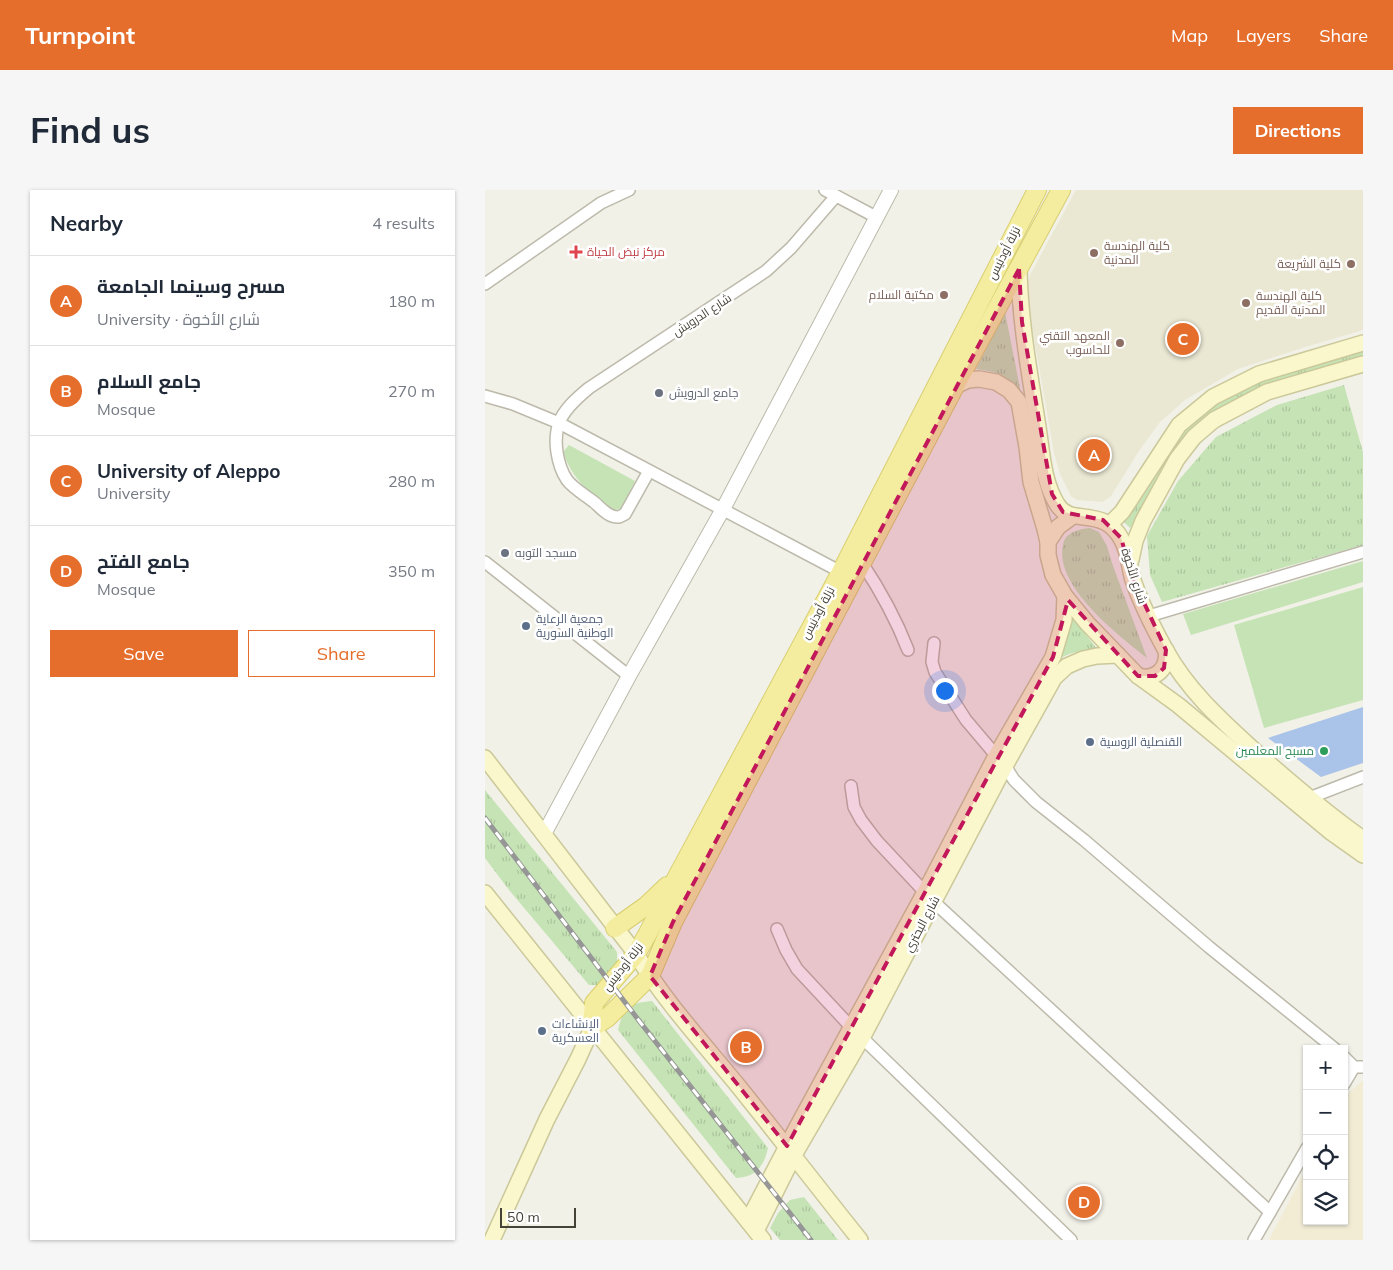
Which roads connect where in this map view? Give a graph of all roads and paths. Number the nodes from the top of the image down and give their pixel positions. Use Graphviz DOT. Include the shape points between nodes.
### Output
graph roads {
  1 [pos="629,190"];
  2 [pos="891,190"];
  3 [pos="1037,190"];
  4 [pos="1061,190"];
  5 [pos="831,193"];
  6 [pos="877,217"];
  7 [pos="1019,269"];
  8 [pos="485,284"];
  9 [pos="1363,343"];
  10 [pos="1363,364"];
  11 [pos="955,386"];
  12 [pos="485,396"];
  13 [pos="559,423"];
  14 [pos="649,470"];
  15 [pos="723,509"];
  16 [pos="1073,516"];
  17 [pos="1110,524"];
  18 [pos="1048,542"];
  19 [pos="1363,552"];
  20 [pos="485,562"];
  21 [pos="862,563"];
  22 [pos="1130,564"];
  23 [pos="841,572"];
  24 [pos="1065,596"];
  25 [pos="1149,616"];
  26 [pos="934,643"];
  27 [pos="908,650"];
  28 [pos="1165,650"];
  29 [pos="1118,655"];
  30 [pos="629,676"];
  31 [pos="1138,676"];
  32 [pos="485,758"];
  33 [pos="1001,761"];
  34 [pos="1363,777"];
  35 [pos="851,786"];
  36 [pos="1303,801"];
  37 [pos="544,834"];
  38 [pos="1363,839"];
  39 [pos="1363,854"];
  40 [pos="678,875"];
  41 [pos="485,893"];
  42 [pos="929,897"];
  43 [pos="615,928"];
  44 [pos="777,930"];
  45 [pos="636,954"];
  46 [pos="650,976"];
  47 [pos="592,1028"];
  48 [pos="857,1033"];
  49 [pos="1330,1045"];
  50 [pos="1358,1067"];
  51 [pos="1348,1079"];
  52 [pos="791,1151"];
  53 [pos="1303,1155"];
  54 [pos="1270,1212"];
  55 [pos="759,1234"];
  56 [pos="485,1239"];
  57 [pos="490,1240"];
  58 [pos="860,1240"];
  59 [pos="1071,1240"];
  60 [pos="1255,1240"];
  1 -- 8 [label="street" via="601,204"];
  2 -- 6 [label="street"];
  3 -- 23 [label="main road, نزلة أودنيس"];
  4 -- 7 [label="main road"];
  5 -- 6 [label="street"];
  5 -- 13 [label="street, شارع الدرويش" via="791,248 766,271 589,388 569,407"];
  6 -- 15 [label="street"];
  7 -- 11 [label="main road"];
  7 -- 16 [label="main road" via="1022,322 1046,476 1057,504 1063,512"];
  9 -- 17 [label="main road" via="1259,374 1213,397 1179,425 1122,512"];
  10 -- 22 [label="main road" via="1267,392 1214,420 1194,437 1177,459 1143,521"];
  11 -- 18 [label="main road, شارع الأخوة" via="968,380 996,382 1019,402 1031,482"];
  11 -- 21 [label="main road"];
  12 -- 13 [label="street"];
  13 -- 14 [label="street"];
  13 -- 14 [label="street" via="558,453 567,481 613,517 625,514"];
  14 -- 15 [label="street"];
  15 -- 23 [label="street"];
  15 -- 30 [label="street"];
  16 -- 17 [label="main road" via="1095,518"];
  16 -- 18 [label="main road"];
  17 -- 22 [label="main road, شارع الأخوة" via="1126,546"];
  18 -- 24 [label="main road, شارع الأخوة" via="1050,564"];
  19 -- 25 [label="street"];
  20 -- 30 [label="street"];
  21 -- 27 [label="street" via="875,582"];
  21 -- 46 [label="main road" via="673,922"];
  22 -- 25 [label="main road, شارع الأخوة"];
  23 -- 40 [label="main road, نزلة أودنيس"];
  24 -- 29 [label="main road, شارع الأخوة"];
  24 -- 33 [label="main road" via="1064,620 1053,657"];
  25 -- 28 [label="main road, شارع الأخوة"];
  26 -- 33 [label="street" via="935,672 967,720"];
  28 -- 31 [label="main road" via="1166,662 1160,672 1149,678"];
  28 -- 36 [label="main road, شارع الأخوة" via="1211,711"];
  29 -- 31 [label="main road, شارع الأخوة"];
  29 -- 33 [label="main road" via="1083,659 1067,666 1054,678"];
  30 -- 37 [label="street"];
  31 -- 36 [label="main road, شارع الأخوة"];
  32 -- 37 [label="main road"];
  33 -- 42 [label="main road"];
  33 -- 49 [label="street" via="1013,780 1036,802"];
  34 -- 36 [label="street"];
  35 -- 42 [label="street" via="854,808 861,820"];
  36 -- 38 [label="main road, شارع الأخوة"];
  36 -- 39 [label="main road, شارع الأخوة" via="1332,833"];
  37 -- 43 [label="main road"];
  40 -- 43 [label="main road" via="646,906"];
  40 -- 45 [label="main road, نزلة أودنيس"];
  41 -- 47 [label="main road"];
  42 -- 48 [label="main road"];
  42 -- 54 [label="street"];
  43 -- 45 [label="main road"];
  44 -- 48 [label="street" via="797,969"];
  45 -- 46 [label="main road"];
  45 -- 47 [label="main road, نزلة أودنيس" via="595,1003"];
  46 -- 47 [label="main road" via="607,1018"];
  46 -- 52 [label="main road"];
  47 -- 55 [label="main road"];
  47 -- 57 [label="main road"];
  48 -- 52 [label="main road"];
  48 -- 59 [label="street"];
  50 -- 51 [label="street"];
  52 -- 55 [label="main road"];
  52 -- 58 [label="main road"];
  53 -- 54 [label="street"];
  54 -- 60 [label="street"];
  56 -- 57 [label="street"];
}
